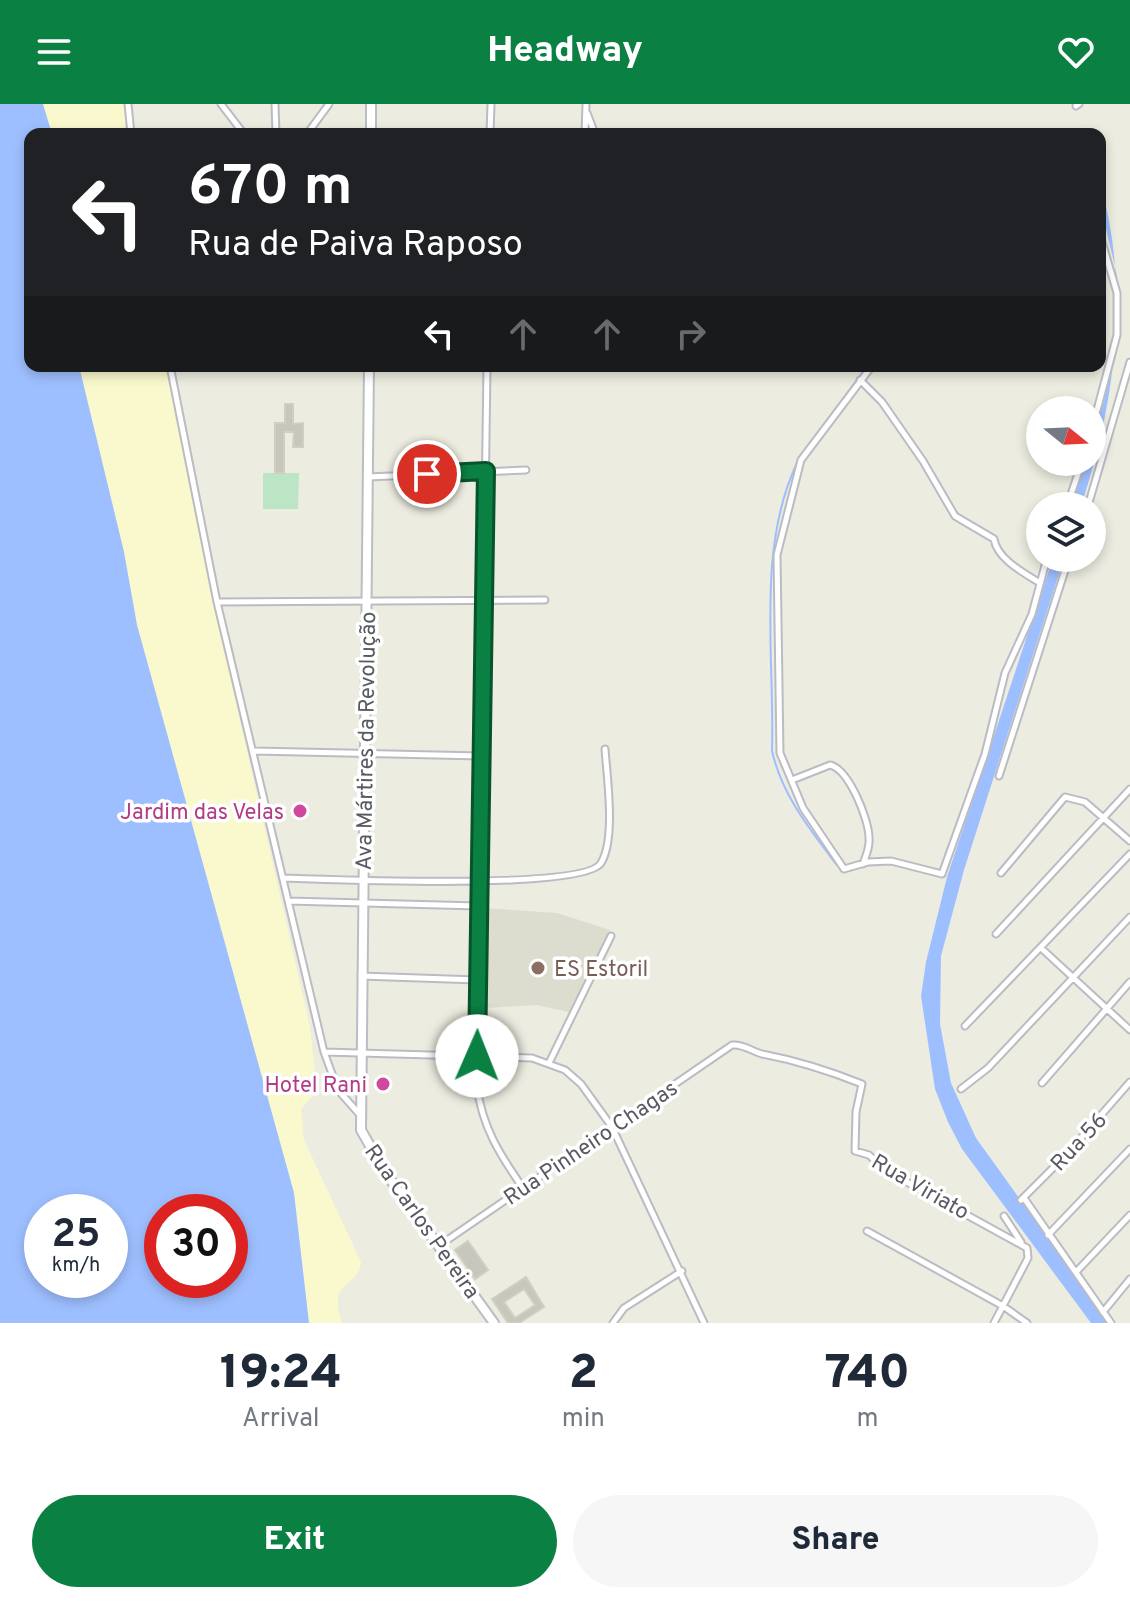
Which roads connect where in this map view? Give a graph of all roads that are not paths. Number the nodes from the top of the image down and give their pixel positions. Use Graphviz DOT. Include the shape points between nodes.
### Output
graph roads {
  1 [pos="128,104"];
  2 [pos="221,104"];
  3 [pos="275,104"];
  4 [pos="329,104"];
  5 [pos="371,104"];
  6 [pos="491,104"];
  7 [pos="586,104"];
  8 [pos="586,112"];
  9 [pos="130,128"];
  10 [pos="239,128"];
  11 [pos="276,128"];
  12 [pos="311,128"];
  13 [pos="371,128"];
  14 [pos="490,128"];
  15 [pos="585,128"];
  16 [pos="593,128"];
  17 [pos="1106,255"];
  18 [pos="1130,362"];
  19 [pos="171,372"];
  20 [pos="369,372"];
  21 [pos="487,372"];
  22 [pos="866,372"];
  23 [pos="860,380"];
  24 [pos="1101,396"];
  25 [pos="526,470"];
  26 [pos="486,471"];
  27 [pos="367,477"];
  28 [pos="1092,492"];
  29 [pos="1043,572"];
  30 [pos="1065,572"];
  31 [pos="1040,583"];
  32 [pos="367,600"];
  33 [pos="545,600"];
  34 [pos="217,602"];
  35 [pos="484,602"];
  36 [pos="605,749"];
  37 [pos="255,751"];
  38 [pos="364,753"];
  39 [pos="481,756"];
  40 [pos="999,776"];
  41 [pos="792,780"];
  42 [pos="1130,789"];
  43 [pos="1104,817"];
  44 [pos="1130,841"];
  45 [pos="1130,854"];
  46 [pos="863,864"];
  47 [pos="1001,873"];
  48 [pos="283,878"];
  49 [pos="362,880"];
  50 [pos="479,880"];
  51 [pos="288,901"];
  52 [pos="362,902"];
  53 [pos="478,906"];
  54 [pos="1130,917"];
  55 [pos="996,934"];
  56 [pos="611,936"];
  57 [pos="1041,948"];
  58 [pos="360,976"];
  59 [pos="1073,978"];
  60 [pos="477,980"];
  61 [pos="1130,982"];
  62 [pos="1105,1008"];
  63 [pos="965,1026"];
  64 [pos="1130,1030"];
  65 [pos="740,1044"];
  66 [pos="324,1052"];
  67 [pos="360,1053"];
  68 [pos="477,1056"];
  69 [pos="549,1063"];
  70 [pos="1130,1082"];
  71 [pos="1042,1083"];
  72 [pos="961,1089"];
  73 [pos="361,1116"];
  74 [pos="612,1127"];
  75 [pos="1130,1149"];
  76 [pos="523,1188"];
  77 [pos="1130,1215"];
  78 [pos="1004,1216"];
  79 [pos="867,1231"];
  80 [pos="1048,1235"];
  81 [pos="1022,1244"];
  82 [pos="440,1245"];
  83 [pos="682,1271"];
  84 [pos="1077,1271"];
  85 [pos="1130,1279"];
  86 [pos="1003,1306"];
  87 [pos="1103,1312"];
  88 [pos="494,1323"];
  89 [pos="613,1323"];
  90 [pos="704,1323"];
  91 [pos="994,1323"];
  92 [pos="1027,1323"];
  93 [pos="1111,1323"];
  1 -- 9 [label="street"];
  2 -- 10 [label="street"];
  3 -- 11 [label="street"];
  4 -- 12 [label="street"];
  5 -- 13 [label="street"];
  6 -- 14 [label="street"];
  7 -- 8 [label="street"];
  8 -- 15 [label="street"];
  8 -- 16 [label="street"];
  17 -- 24 [label="street" via="1117,293 1117,335"];
  18 -- 28 [label="street"];
  19 -- 34 [label="street"];
  20 -- 27 [label="street, Ava Mártires da Revolução"];
  21 -- 26 [label="street"];
  22 -- 23 [label="street"];
  23 -- 31 [label="street" via="882,402 955,516 994,539 1006,559"];
  23 -- 41 [label="street" via="797,469 777,555 778,734"];
  25 -- 26 [label="street"];
  26 -- 27 [label="street"];
  26 -- 35 [label="street"];
  27 -- 32 [label="street, Ava Mártires da Revolução"];
  29 -- 31 [label="street"];
  30 -- 40 [label="street"];
  31 -- 46 [label="street" via="1005,673 985,754 942,874 891,861"];
  32 -- 34 [label="street"];
  32 -- 35 [label="street"];
  32 -- 38 [label="street, Ava Mártires da Revolução"];
  33 -- 35 [label="street"];
  34 -- 37 [label="street"];
  35 -- 39 [label="street"];
  36 -- 50 [label="street" via="607,849 601,865 582,875"];
  37 -- 38 [label="street"];
  37 -- 48 [label="street"];
  38 -- 39 [label="street"];
  38 -- 49 [label="street, Ava Mártires da Revolução"];
  39 -- 50 [label="street"];
  41 -- 46 [label="street" via="803,808 844,869"];
  41 -- 46 [label="street" via="830,765 841,771 866,819 870,843"];
  42 -- 43 [label="street"];
  43 -- 44 [label="street"];
  43 -- 47 [label="street" via="1085,802 1065,797"];
  43 -- 55 [label="street"];
  45 -- 57 [label="street"];
  48 -- 49 [label="street"];
  48 -- 51 [label="street"];
  49 -- 50 [label="street"];
  49 -- 52 [label="street, Ava Mártires da Revolução"];
  50 -- 53 [label="street"];
  51 -- 52 [label="street"];
  51 -- 66 [label="street"];
  52 -- 53 [label="street"];
  52 -- 58 [label="street, Ava Mártires da Revolução"];
  53 -- 60 [label="street"];
  54 -- 59 [label="street"];
  56 -- 69 [label="street"];
  57 -- 59 [label="street"];
  57 -- 63 [label="street"];
  58 -- 60 [label="street"];
  58 -- 67 [label="street, Ava Mártires da Revolução"];
  59 -- 62 [label="street"];
  59 -- 72 [label="street" via="988,1068"];
  60 -- 68 [label="street"];
  61 -- 62 [label="street"];
  62 -- 64 [label="street"];
  62 -- 71 [label="street"];
  65 -- 74 [label="street, Rua Pinheiro Chagas"];
  65 -- 81 [label="street, Rua Viriato" via="758,1053 818,1065 862,1084 855,1151"];
  66 -- 67 [label="street"];
  66 -- 73 [label="street" via="338,1090"];
  67 -- 68 [label="street"];
  67 -- 73 [label="street, Ava Mártires da Revolução"];
  68 -- 69 [label="street"];
  68 -- 76 [label="street" via="481,1113"];
  69 -- 74 [label="street" via="581,1084"];
  70 -- 80 [label="street, Rua 56" via="1022,1199"];
  73 -- 82 [label="street, Rua Carlos Pereira" via="365,1142"];
  74 -- 76 [label="street, Rua Pinheiro Chagas"];
  74 -- 83 [label="street"];
  75 -- 80 [label="street"];
  76 -- 82 [label="street, Rua Pinheiro Chagas"];
  77 -- 84 [label="street"];
  78 -- 81 [label="street"];
  79 -- 86 [label="street"];
  80 -- 84 [label="street"];
  81 -- 86 [label="street, Rua Viriato" via="1029,1253"];
  82 -- 88 [label="street, Rua Carlos Pereira"];
  83 -- 89 [label="street" via="624,1308"];
  83 -- 90 [label="street"];
  84 -- 87 [label="street"];
  85 -- 87 [label="street"];
  86 -- 91 [label="street"];
  86 -- 92 [label="street"];
  87 -- 93 [label="street"];
}
